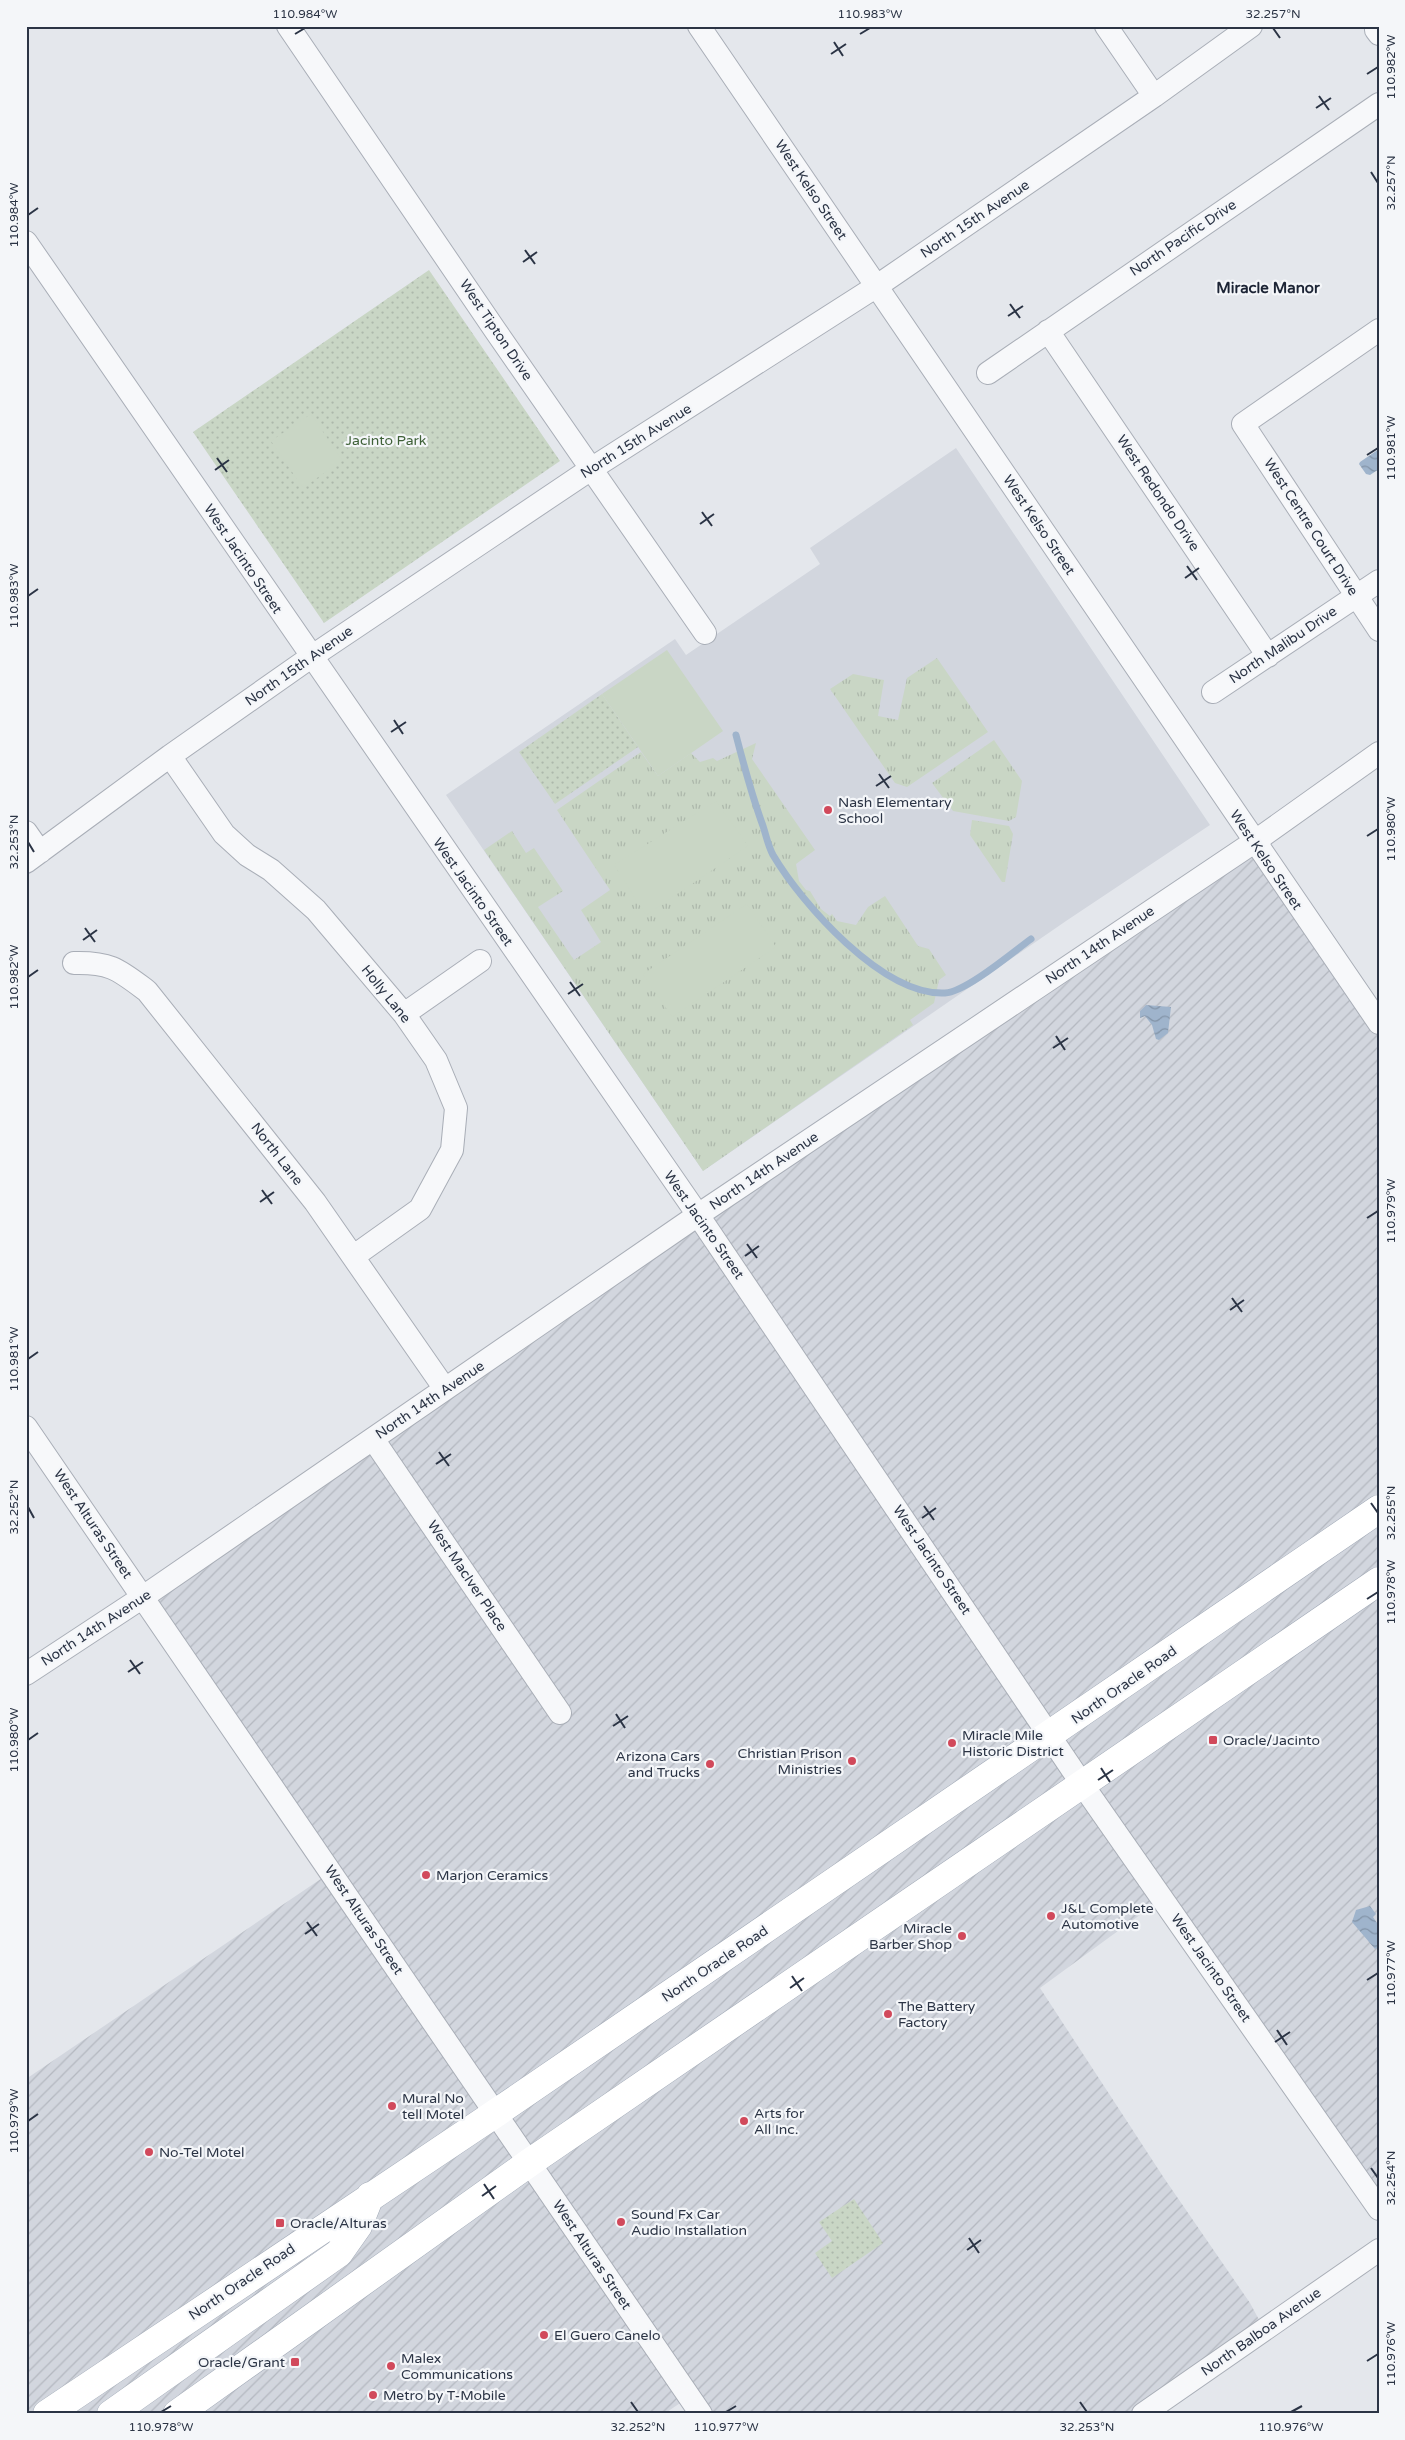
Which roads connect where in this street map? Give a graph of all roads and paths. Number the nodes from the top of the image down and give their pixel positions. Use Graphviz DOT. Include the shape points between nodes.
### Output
graph roads {
  1 [pos="288,26"];
  2 [pos="699,26"];
  3 [pos="1106,26"];
  4 [pos="1251,26"];
  5 [pos="1154,96"];
  6 [pos="1379,104"];
  7 [pos="26,242"];
  8 [pos="877,286"];
  9 [pos="1379,330"];
  10 [pos="1048,331"];
  11 [pos="988,373"];
  12 [pos="591,469"];
  13 [pos="1379,582"];
  14 [pos="1356,596"];
  15 [pos="1379,630"];
  16 [pos="705,633"];
  17 [pos="1268,656"];
  18 [pos="311,657"];
  19 [pos="1213,692"];
  20 [pos="1379,753"];
  21 [pos="170,756"];
  22 [pos="26,832"];
  23 [pos="1254,842"];
  24 [pos="33,857"];
  25 [pos="480,961"];
  26 [pos="74,964"];
  27 [pos="404,1014"];
  28 [pos="1379,1023"];
  29 [pos="698,1215"];
  30 [pos="354,1256"];
  31 [pos="445,1390"];
  32 [pos="26,1427"];
  33 [pos="373,1439"];
  34 [pos="1379,1509"];
  35 [pos="1379,1581"];
  36 [pos="143,1597"];
  37 [pos="26,1674"];
  38 [pos="560,1713"];
  39 [pos="1050,1736"];
  40 [pos="1082,1784"];
  41 [pos="496,2113"];
  42 [pos="529,2162"];
  43 [pos="370,2196"];
  44 [pos="1379,2209"];
  45 [pos="1379,2250"];
  46 [pos="47,2414"];
  47 [pos="111,2414"];
  48 [pos="177,2414"];
  49 [pos="701,2414"];
  50 [pos="1142,2414"];
  1 -- 12 [label="street, West Tipton Drive"];
  2 -- 8 [label="street, West Kelso Street"];
  3 -- 5 [label="street"];
  4 -- 5 [label="street, North 15th Avenue"];
  5 -- 8 [label="street, North 15th Avenue"];
  6 -- 10 [label="street, North Pacific Drive"];
  7 -- 18 [label="street, West Jacinto Street"];
  8 -- 12 [label="street, North 15th Avenue"];
  8 -- 23 [label="street, West Kelso Street"];
  9 -- 14 [label="street, West Centre Court Drive" via="1243,424"];
  10 -- 11 [label="street, North Pacific Drive"];
  10 -- 17 [label="street, West Redondo Drive"];
  12 -- 16 [label="street, West Tipton Drive"];
  12 -- 18 [label="street, North 15th Avenue"];
  13 -- 14 [label="street, North Malibu Drive"];
  14 -- 15 [label="street, West Centre Court Drive"];
  14 -- 17 [label="street, North Malibu Drive"];
  17 -- 19 [label="street, North Malibu Drive"];
  18 -- 21 [label="street, North 15th Avenue"];
  18 -- 29 [label="street, West Jacinto Street"];
  20 -- 23 [label="street, North 14th Avenue"];
  21 -- 24 [label="street, North 15th Avenue"];
  21 -- 27 [label="street, Holly Lane" via="224,834 316,910"];
  22 -- 24 [label="street"];
  23 -- 28 [label="street, West Kelso Street"];
  23 -- 29 [label="street, North 14th Avenue"];
  25 -- 27 [label="street"];
  26 -- 30 [label="street, North Lane" via="96,962 117,969 147,991 315,1202"];
  27 -- 30 [label="street, Holly Lane" via="436,1060 456,1108 452,1150 420,1208"];
  29 -- 31 [label="street, North 14th Avenue"];
  29 -- 39 [label="street, West Jacinto Street"];
  30 -- 31 [label="street, North Lane"];
  31 -- 33 [label="street, North 14th Avenue"];
  32 -- 36 [label="street, West Alturas Street"];
  33 -- 36 [label="street, North 14th Avenue"];
  33 -- 38 [label="street, West MacIver Place"];
  34 -- 39 [label="main road, North Oracle Road"];
  35 -- 40 [label="main road"];
  36 -- 37 [label="street, North 14th Avenue"];
  36 -- 41 [label="street, West Alturas Street"];
  39 -- 40 [label="street, West Jacinto Street"];
  39 -- 41 [label="main road, North Oracle Road"];
  40 -- 42 [label="main road"];
  40 -- 44 [label="street, West Jacinto Street"];
  41 -- 42 [label="street, West Alturas Street"];
  41 -- 43 [label="main road, North Oracle Road"];
  42 -- 48 [label="main road"];
  42 -- 49 [label="street, West Alturas Street"];
  43 -- 46 [label="main road, North Oracle Road"];
  43 -- 47 [label="main road" via="358,2226 339,2253"];
  45 -- 50 [label="street, North Balboa Avenue"];
}
